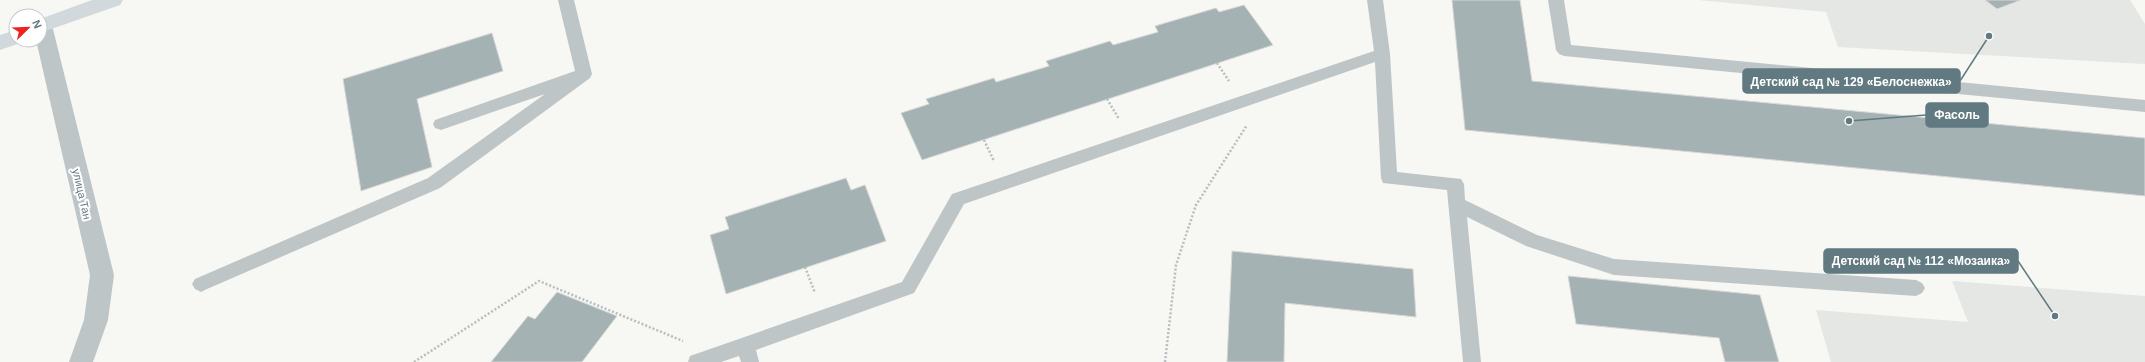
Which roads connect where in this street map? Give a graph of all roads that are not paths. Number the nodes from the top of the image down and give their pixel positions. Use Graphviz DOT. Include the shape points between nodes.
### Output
graph roads {
  1 [pos="113,0"];
  2 [pos="566,0"];
  3 [pos="1376,0"];
  4 [pos="1556,0"];
  5 [pos="48,23"];
  6 [pos="46,48"];
  7 [pos="1382,54"];
  8 [pos="584,74"];
  9 [pos="2145,106"];
  10 [pos="441,124"];
  11 [pos="1457,204"];
  12 [pos="201,284"];
  13 [pos="1916,288"];
  14 [pos="747,353"];
  15 [pos="81,362"];
  16 [pos="697,362"];
  17 [pos="1472,362"];
  1 -- 5 [label="main road"];
  2 -- 8 [label="lane"];
  3 -- 7 [label="lane"];
  4 -- 9 [label="lane" via="1564,50"];
  6 -- 15 [label="street, улица Тан" via="102,275 96,320"];
  7 -- 11 [label="lane" via="1389,178 1455,184"];
  7 -- 14 [label="lane" via="958,199 908,288"];
  8 -- 10 [label="lane"];
  8 -- 12 [label="lane" via="434,183"];
  11 -- 13 [label="lane" via="1532,241 1614,267"];
  11 -- 17 [label="lane"];
  14 -- 16 [label="lane" via="717,355"];
}
